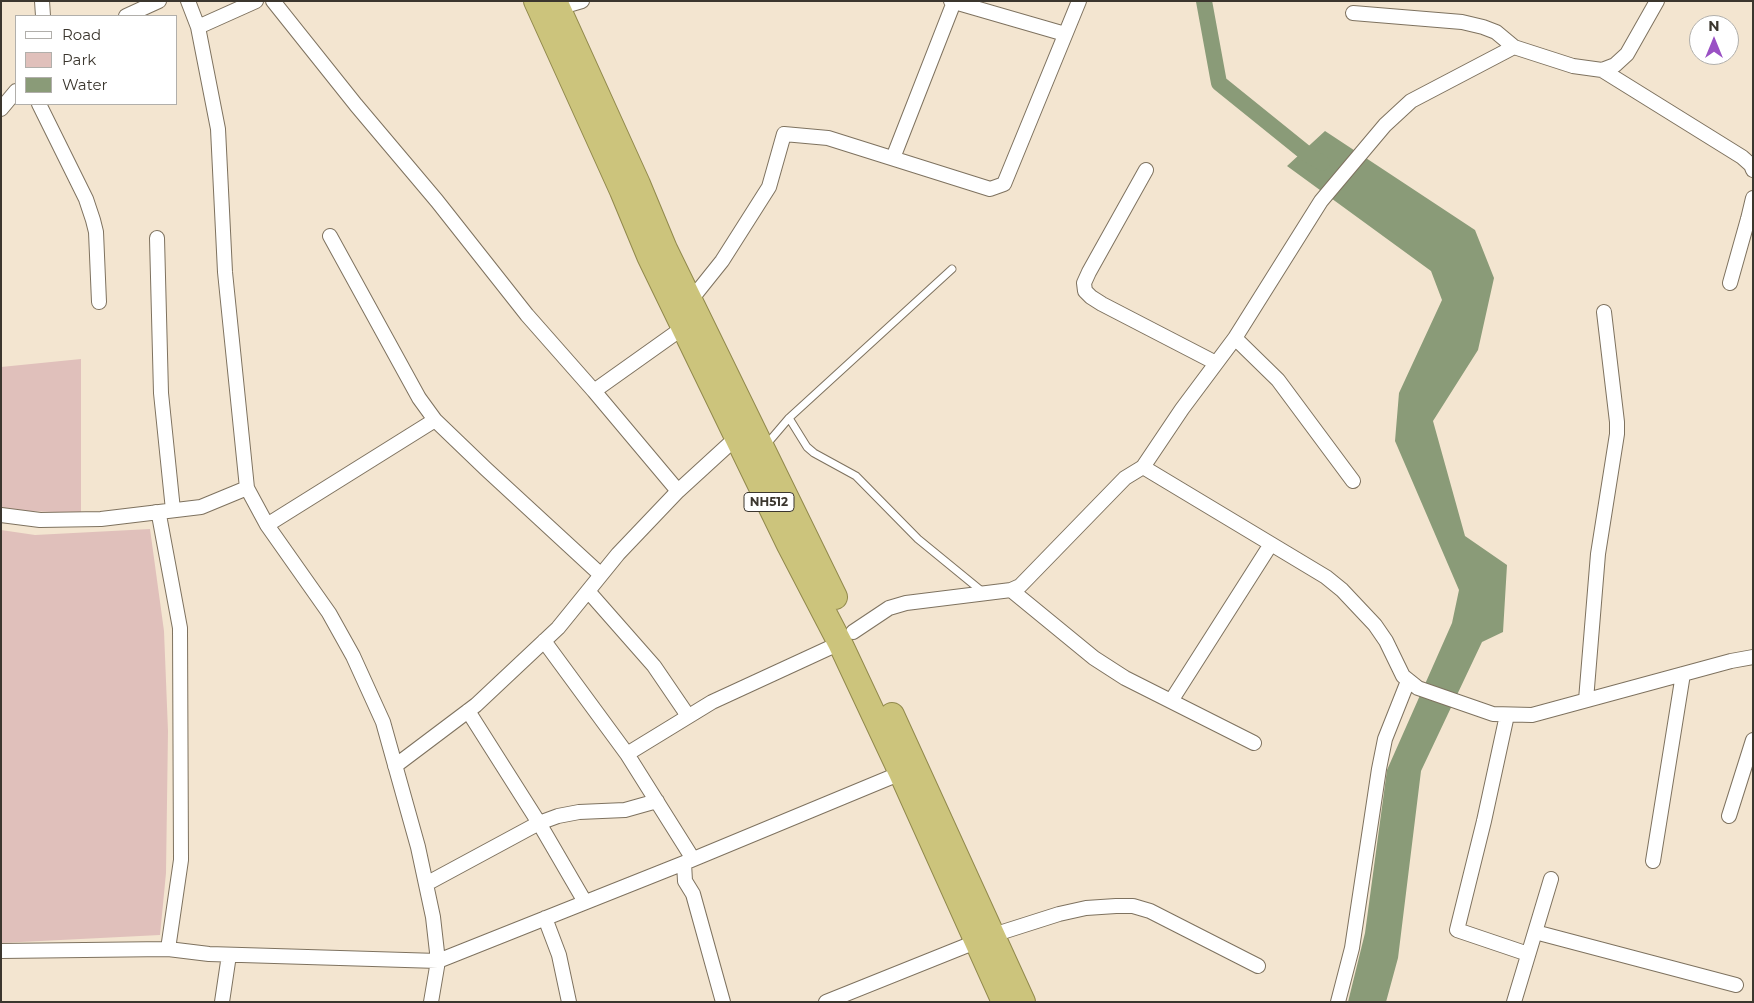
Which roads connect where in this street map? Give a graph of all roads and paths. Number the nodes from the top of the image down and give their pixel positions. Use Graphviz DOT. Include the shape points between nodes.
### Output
graph roads {
  1 [pos="42,1"];
  2 [pos="159,1"];
  3 [pos="188,1"];
  4 [pos="256,1"];
  5 [pos="273,1"];
  6 [pos="582,1"];
  7 [pos="1079,1"];
  8 [pos="1658,1"];
  9 [pos="953,2"];
  10 [pos="550,4"];
  11 [pos="1353,13"];
  12 [pos="43,15"];
  13 [pos="128,15"];
  14 [pos="198,27"];
  15 [pos="1065,34"];
  16 [pos="1514,47"];
  17 [pos="1602,70"];
  18 [pos="15,92"];
  19 [pos="39,105"];
  20 [pos="1,109"];
  21 [pos="893,158"];
  22 [pos="1146,170"];
  23 [pos="1753,170"];
  24 [pos="1753,198"];
  25 [pos="330,236"];
  26 [pos="157,238"];
  27 [pos="952,269"];
  28 [pos="1730,283"];
  29 [pos="100,302"];
  30 [pos="683,312"];
  31 [pos="1604,312"];
  32 [pos="1235,338"];
  33 [pos="1216,363"];
  34 [pos="594,391"];
  35 [pos="789,418"];
  36 [pos="435,420"];
  37 [pos="738,438"];
  38 [pos="762,449"];
  39 [pos="1142,467"];
  40 [pos="1353,481"];
  41 [pos="247,488"];
  42 [pos="678,491"];
  43 [pos="172,510"];
  44 [pos="156,512"];
  45 [pos="1,515"];
  46 [pos="267,525"];
  47 [pos="1271,544"];
  48 [pos="601,575"];
  49 [pos="1011,590"];
  50 [pos="588,591"];
  51 [pos="984,593"];
  52 [pos="846,637"];
  53 [pos="544,641"];
  54 [pos="1752,654"];
  55 [pos="1683,674"];
  56 [pos="1413,685"];
  57 [pos="1586,700"];
  58 [pos="1171,701"];
  59 [pos="468,711"];
  60 [pos="1500,714"];
  61 [pos="687,717"];
  62 [pos="1753,740"];
  63 [pos="1254,743"];
  64 [pos="627,754"];
  65 [pos="395,766"];
  66 [pos="901,772"];
  67 [pos="657,801"];
  68 [pos="1729,816"];
  69 [pos="539,823"];
  70 [pos="688,861"];
  71 [pos="1653,861"];
  72 [pos="1551,879"];
  73 [pos="426,884"];
  74 [pos="586,902"];
  75 [pos="545,918"];
  76 [pos="1535,932"];
  77 [pos="985,938"];
  78 [pos="168,949"];
  79 [pos="1,952"];
  80 [pos="1528,954"];
  81 [pos="230,955"];
  82 [pos="438,961"];
  83 [pos="1258,966"];
  84 [pos="1736,985"];
  85 [pos="222,1002"];
  86 [pos="431,1002"];
  87 [pos="569,1002"];
  88 [pos="723,1002"];
  89 [pos="826,1002"];
  90 [pos="1004,1002"];
  91 [pos="1023,1002"];
  92 [pos="1338,1002"];
  93 [pos="1514,1002"];
  1 -- 12 [label="street"];
  2 -- 13 [label="street"];
  3 -- 14 [label="street"];
  4 -- 14 [label="street"];
  5 -- 34 [label="street" via="527,316"];
  6 -- 10 [label="street"];
  7 -- 15 [label="street"];
  8 -- 17 [label="street" via="1627,54 1615,65"];
  9 -- 15 [label="street"];
  9 -- 21 [label="street"];
  10 -- 30 [label="highway, NH512" via="649,256"];
  11 -- 16 [label="street" via="1462,22 1496,32"];
  14 -- 41 [label="street" via="218,129 225,272"];
  15 -- 21 [label="street" via="1004,184 990,189"];
  16 -- 17 [label="street" via="1573,66"];
  16 -- 32 [label="street" via="1411,101 1385,125 1321,202"];
  17 -- 23 [label="street" via="1742,157"];
  18 -- 20 [label="street"];
  19 -- 29 [label="street" via="86,199 93,220"];
  21 -- 30 [label="street" via="828,138 784,134 769,187 722,261"];
  22 -- 33 [label="street" via="1089,272 1084,283 1085,291 1102,304"];
  24 -- 28 [label="street"];
  25 -- 36 [label="street" via="419,398"];
  26 -- 43 [label="street" via="161,393"];
  27 -- 35 [label="lane"];
  30 -- 34 [label="street"];
  30 -- 37 [label="highway, NH512"];
  30 -- 38 [label="highway, NH512"];
  31 -- 57 [label="street" via="1617,434 1598,554"];
  32 -- 33 [label="street"];
  32 -- 40 [label="street" via="1278,380"];
  33 -- 39 [label="street"];
  34 -- 42 [label="street"];
  35 -- 38 [label="lane"];
  35 -- 51 [label="lane" via="807,447 856,476 918,538"];
  36 -- 46 [label="street"];
  36 -- 48 [label="street"];
  37 -- 42 [label="street"];
  37 -- 52 [label="highway, NH512" via="789,544"];
  38 -- 52 [label="highway, NH512"];
  39 -- 47 [label="street"];
  39 -- 49 [label="street" via="1125,478 1020,586"];
  41 -- 43 [label="street" via="201,507"];
  41 -- 46 [label="street"];
  42 -- 48 [label="street"];
  43 -- 44 [label="street"];
  44 -- 45 [label="street" via="92,520 40,520"];
  44 -- 78 [label="street" via="180,628 181,860"];
  46 -- 65 [label="street" via="329,613 353,656 383,722"];
  47 -- 56 [label="street" via="1342,590 1375,625 1403,676"];
  47 -- 58 [label="street"];
  48 -- 50 [label="street"];
  49 -- 51 [label="street"];
  49 -- 58 [label="street" via="1094,658"];
  50 -- 53 [label="street"];
  50 -- 61 [label="street" via="654,666"];
  51 -- 52 [label="street" via="889,608"];
  52 -- 61 [label="street"];
  52 -- 66 [label="highway, NH512"];
  52 -- 77 [label="highway, NH512" via="916,766"];
  53 -- 59 [label="street"];
  53 -- 64 [label="street"];
  54 -- 55 [label="street"];
  55 -- 57 [label="street"];
  55 -- 71 [label="street"];
  56 -- 60 [label="street"];
  56 -- 92 [label="street" via="1385,739 1352,948"];
  57 -- 60 [label="street" via="1532,715"];
  58 -- 63 [label="street"];
  59 -- 65 [label="street"];
  59 -- 69 [label="street"];
  60 -- 80 [label="street" via="1484,821 1457,930"];
  61 -- 64 [label="street"];
  62 -- 68 [label="street"];
  64 -- 67 [label="street"];
  65 -- 73 [label="street"];
  66 -- 70 [label="street"];
  66 -- 77 [label="highway, NH512"];
  67 -- 69 [label="street" via="625,810 579,812"];
  67 -- 70 [label="street"];
  69 -- 73 [label="street"];
  69 -- 74 [label="street"];
  70 -- 74 [label="street"];
  70 -- 88 [label="street" via="685,881 692,894"];
  72 -- 76 [label="street"];
  73 -- 82 [label="street"];
  74 -- 75 [label="street"];
  75 -- 82 [label="street"];
  75 -- 87 [label="street" via="559,955"];
  76 -- 80 [label="street"];
  76 -- 84 [label="street"];
  77 -- 83 [label="street" via="1077,910 1133,906 1150,911"];
  77 -- 89 [label="street"];
  77 -- 90 [label="highway, NH512"];
  77 -- 91 [label="highway, NH512"];
  78 -- 79 [label="street"];
  78 -- 81 [label="street"];
  80 -- 93 [label="street"];
  81 -- 82 [label="street"];
  81 -- 85 [label="street"];
  82 -- 86 [label="street"];
}
